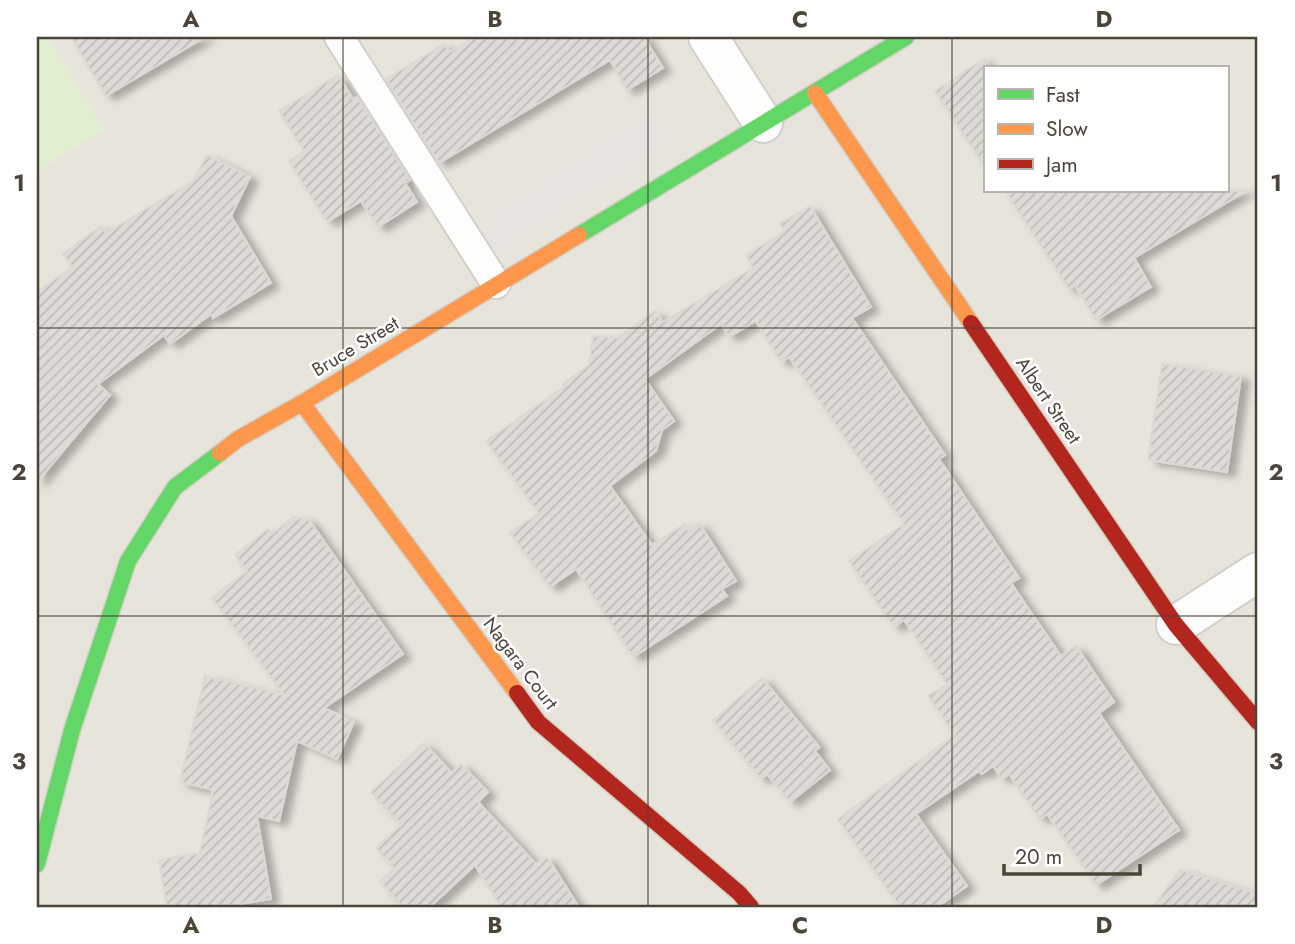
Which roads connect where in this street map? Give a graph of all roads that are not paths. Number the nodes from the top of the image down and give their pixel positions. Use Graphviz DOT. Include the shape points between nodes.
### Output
graph roads {
  1 [pos="339,37"];
  2 [pos="708,37"];
  3 [pos="906,37"];
  4 [pos="815,93"];
  5 [pos="763,123"];
  6 [pos="496,285"];
  7 [pos="302,403"];
  8 [pos="1258,572"];
  9 [pos="1176,625"];
  10 [pos="1258,722"];
  11 [pos="37,864"];
  12 [pos="751,907"];
  1 -- 6 [label="lane"];
  2 -- 5 [label="street"];
  3 -- 4 [label="street, Bruce Street"];
  4 -- 5 [label="street, Bruce Street"];
  4 -- 9 [label="street, Albert Street"];
  5 -- 6 [label="street, Bruce Street"];
  6 -- 7 [label="street, Bruce Street"];
  7 -- 11 [label="street, Bruce Street" via="238,439 175,487 128,561 72,730"];
  7 -- 12 [label="street, Nagara Court" via="538,722"];
  8 -- 9 [label="street"];
  9 -- 10 [label="street, Albert Street"];
}
